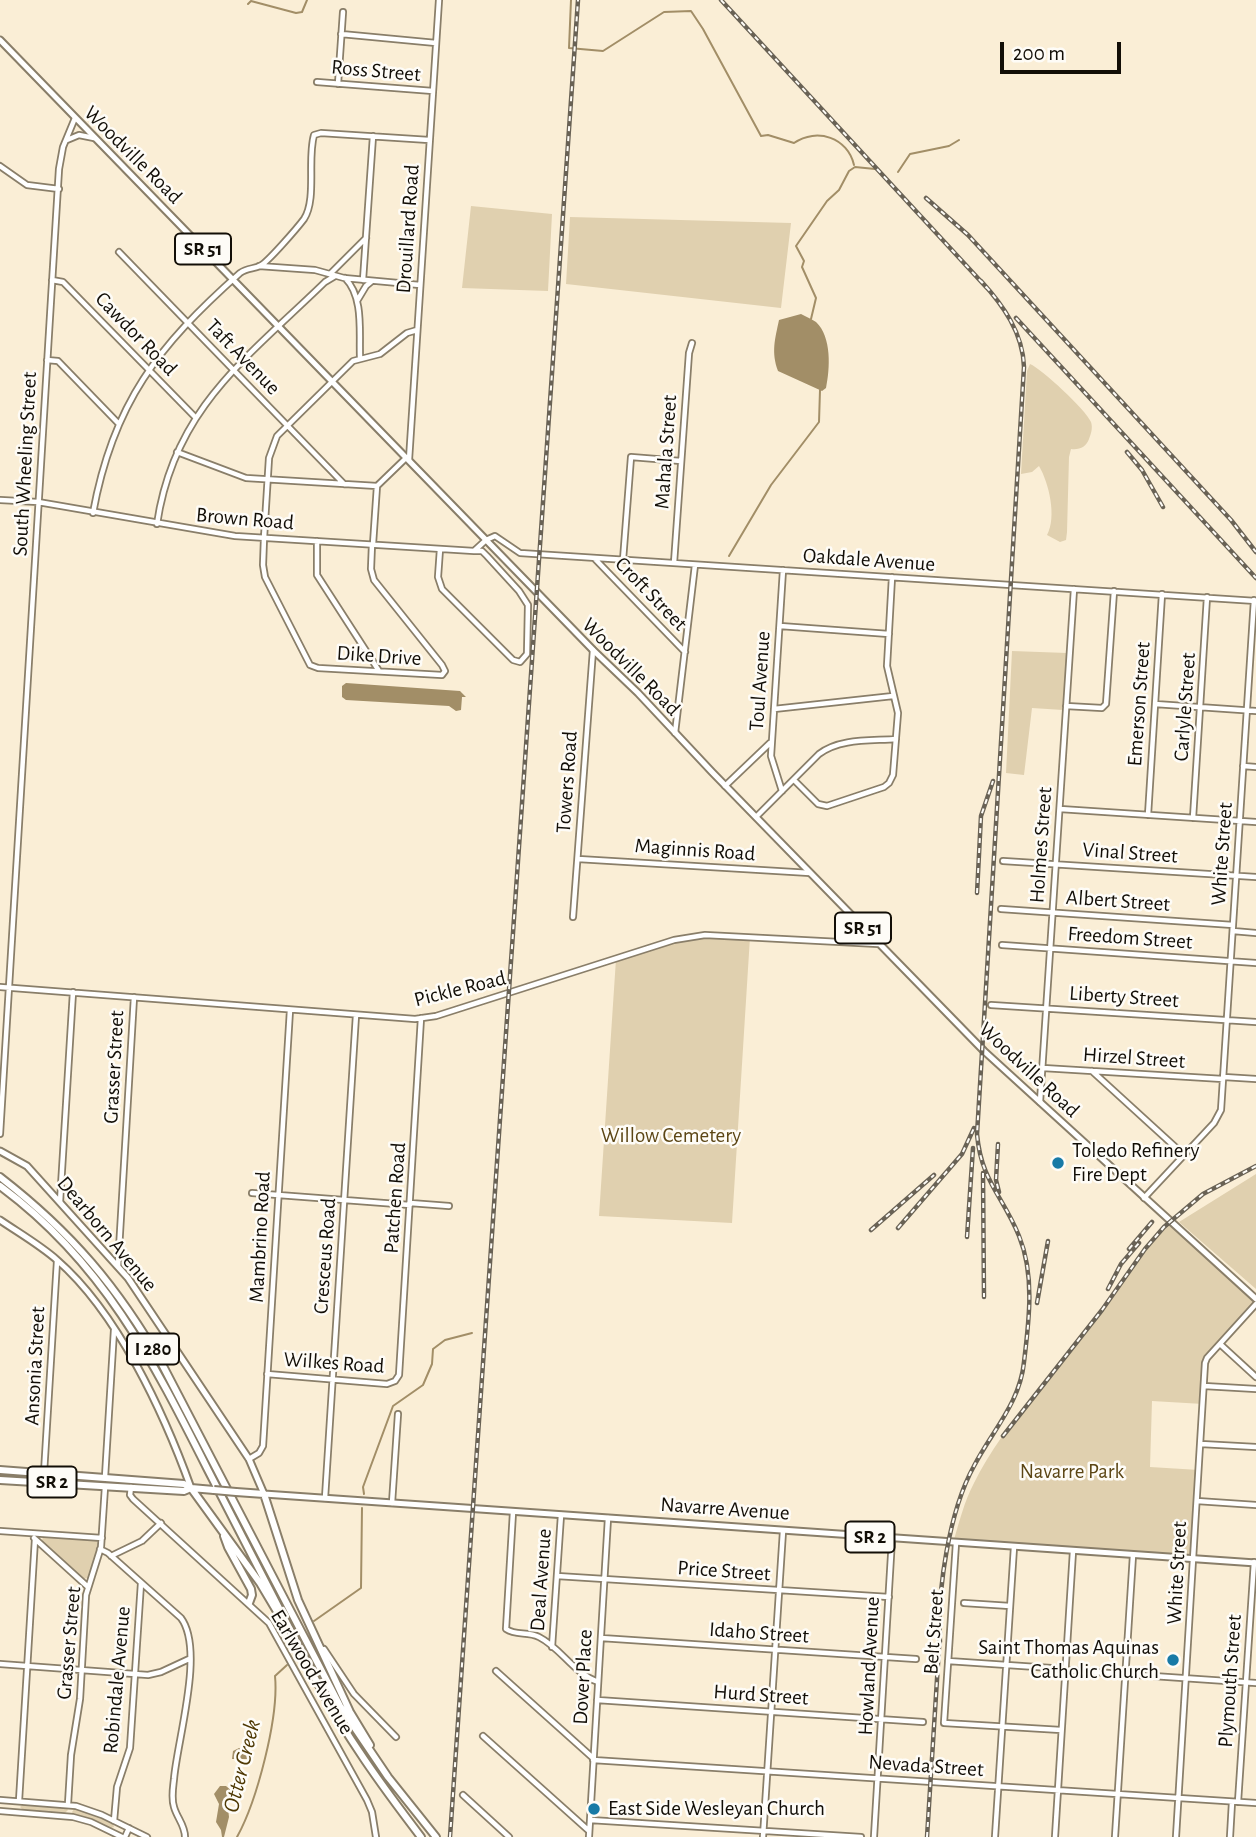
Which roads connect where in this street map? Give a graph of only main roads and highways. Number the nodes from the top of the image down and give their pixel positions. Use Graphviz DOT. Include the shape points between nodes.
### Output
graph roads {
  1 [pos="1,42"];
  2 [pos="0,1151"];
  3 [pos="0,1177"];
  4 [pos="0,1186"];
  5 [pos="0,1220"];
  6 [pos="1256,1298"];
  7 [pos="0,1469"];
  8 [pos="0,1480"];
  9 [pos="165,1482"];
  10 [pos="131,1483"];
  11 [pos="105,1486"];
  12 [pos="120,1487"];
  13 [pos="191,1488"];
  14 [pos="264,1494"];
  15 [pos="223,1534"];
  16 [pos="1255,1562"];
  17 [pos="249,1603"];
  18 [pos="301,1650"];
  19 [pos="388,1777"];
  20 [pos="421,1837"];
  21 [pos="436,1837"];
  1 -- 6 [label="main road, Woodville Road / SR 51" via="984,1051"];
  2 -- 14 [label="main road, Dearborn Avenue" via="27,1166 118,1266 248,1459"];
  3 -- 19 [label="highway, I 280" via="55,1222 98,1268 134,1317 340,1706"];
  4 -- 18 [label="highway, I 280" via="52,1231 121,1311 155,1366"];
  5 -- 13 [label="main road" via="74,1276 114,1330 169,1429"];
  7 -- 10 [label="highway, Navarre Avenue / SR 2"];
  8 -- 11 [label="highway, Navarre Avenue / SR 2"];
  9 -- 10 [label="highway, Navarre Avenue / SR 2"];
  9 -- 12 [label="highway" via="162,1486"];
  9 -- 13 [label="highway, Navarre Avenue / SR 2"];
  10 -- 11 [label="highway" via="108,1481"];
  10 -- 12 [label="highway, Navarre Avenue / SR 2"];
  10 -- 13 [label="highway, Navarre Avenue / SR 2" via="184,1491"];
  11 -- 12 [label="highway, Navarre Avenue / SR 2"];
  13 -- 14 [label="highway, Navarre Avenue / SR 2, bridge"];
  13 -- 15 [label="highway"];
  14 -- 16 [label="main road, Navarre Avenue / SR 2"];
  14 -- 19 [label="highway" via="308,1623 350,1712"];
  15 -- 17 [label="highway" via="251,1589"];
  15 -- 18 [label="highway"];
  18 -- 20 [label="highway, I 280" via="357,1751"];
  19 -- 21 [label="highway, I 280"];
}
